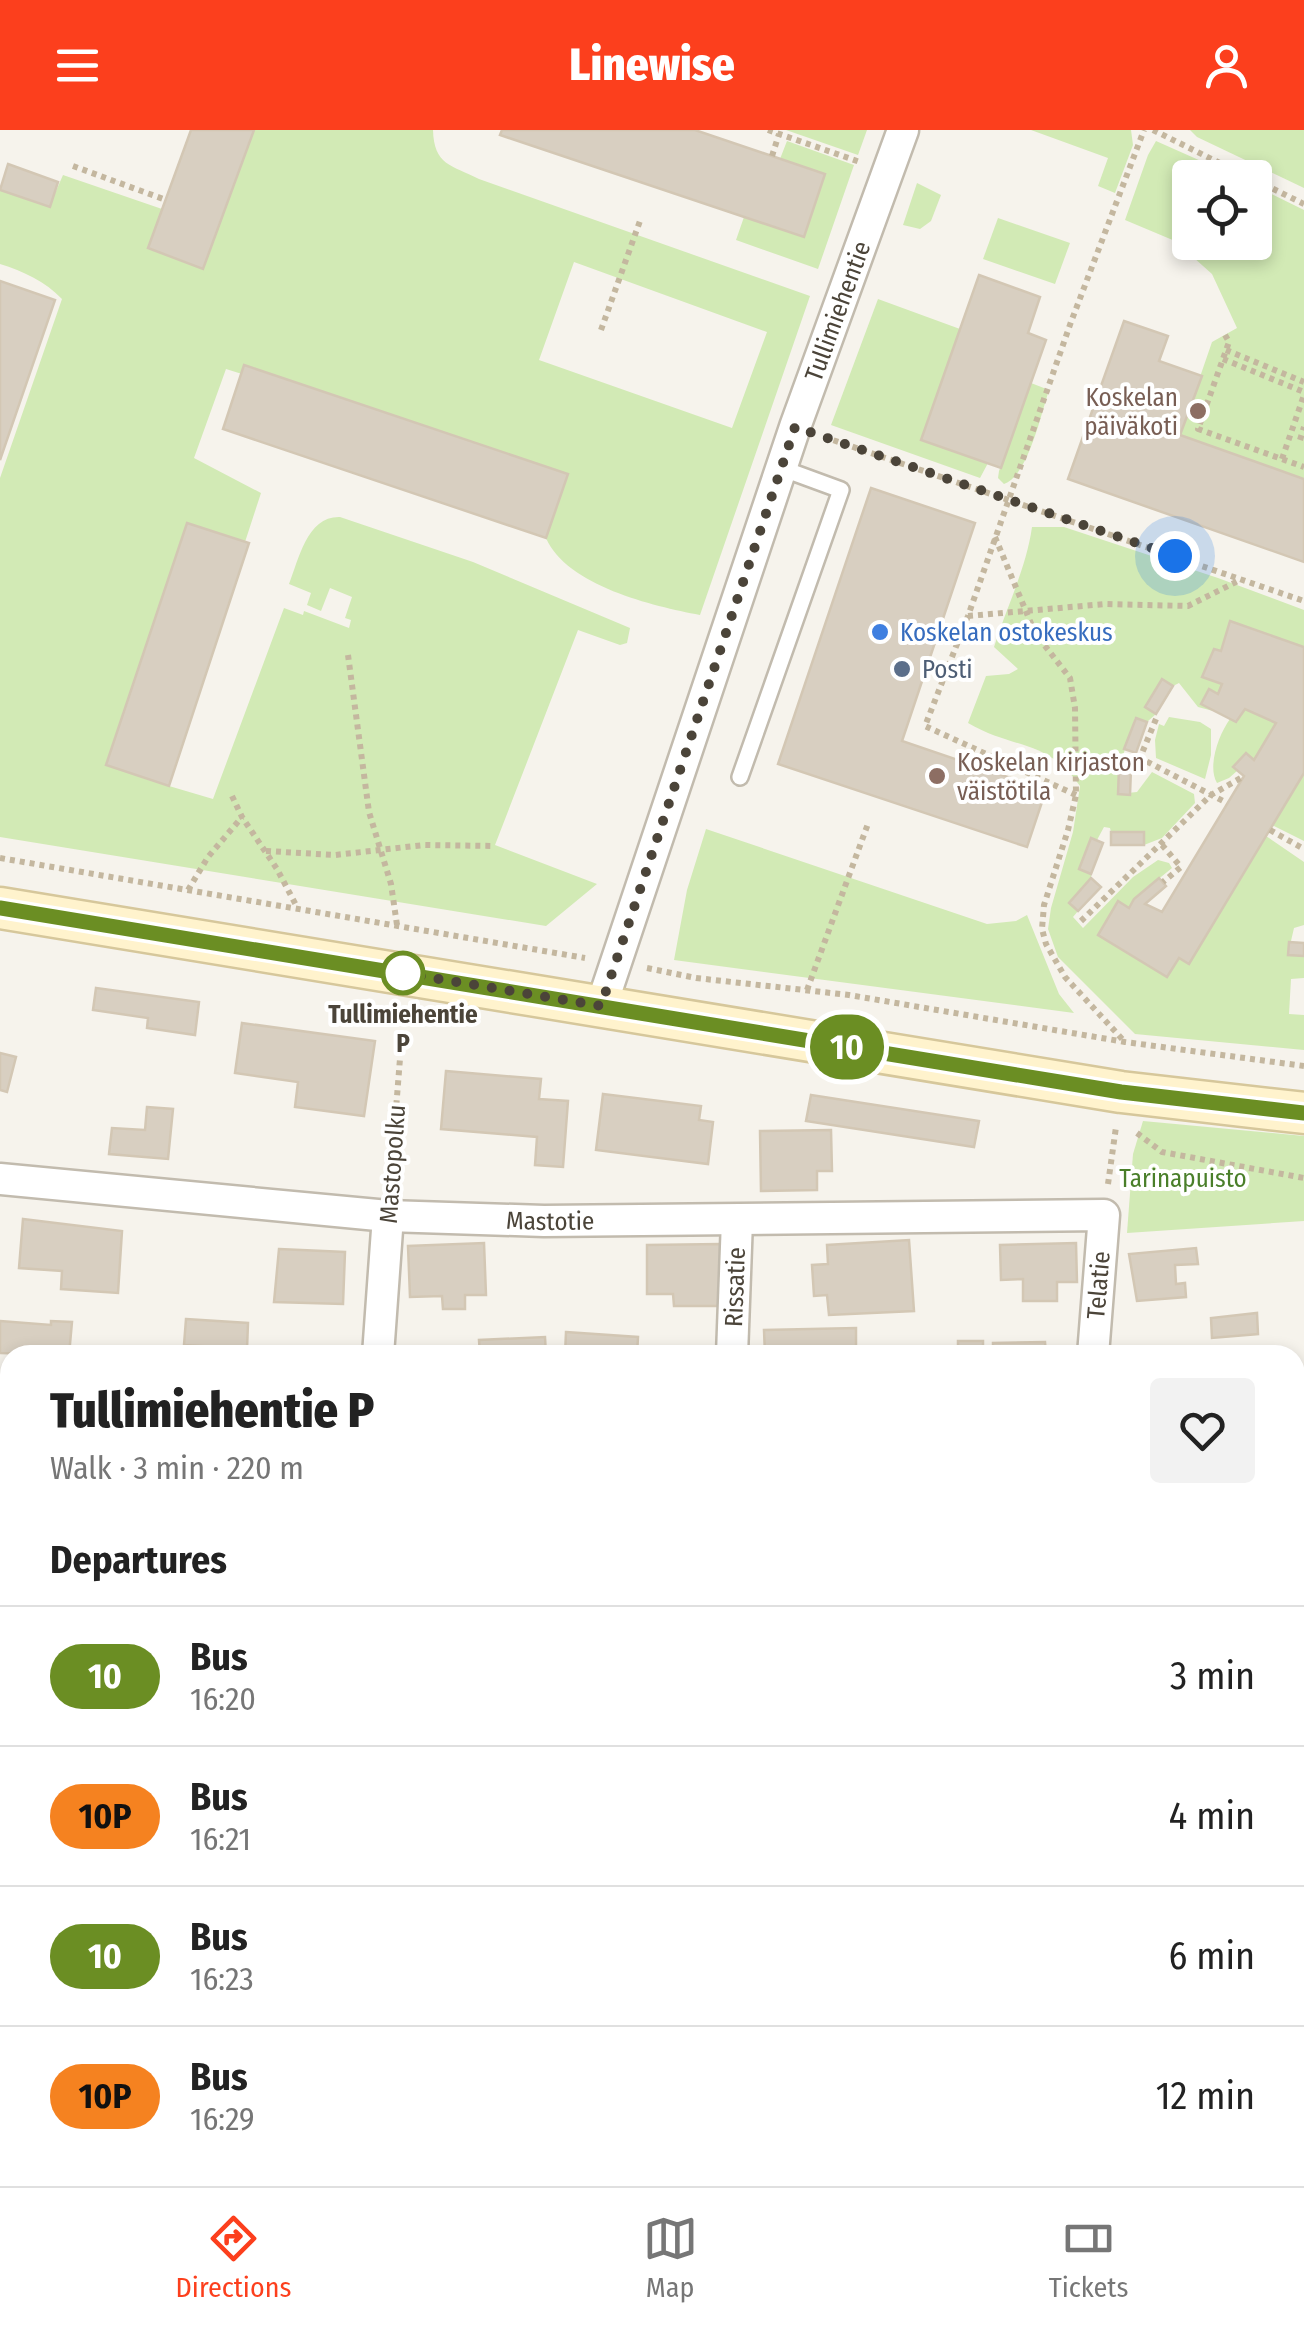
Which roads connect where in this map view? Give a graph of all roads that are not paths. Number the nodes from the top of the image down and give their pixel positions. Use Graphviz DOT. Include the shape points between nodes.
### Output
graph roads {
  1 [pos="903,130"];
  2 [pos="781,468"];
  3 [pos="740,777"];
  4 [pos="0,908"];
  5 [pos="601,1006"];
  6 [pos="1304,1113"];
  7 [pos="0,1179"];
  8 [pos="1104,1215"];
  9 [pos="388,1216"];
  10 [pos="736,1220"];
  11 [pos="379,1345"];
  12 [pos="732,1345"];
  13 [pos="1094,1345"];
  1 -- 2 [label="street, Tullimiehentie"];
  2 -- 3 [label="lane" via="841,490"];
  2 -- 5 [label="street, Tullimiehentie"];
  4 -- 5 [label="street"];
  5 -- 6 [label="street" via="1121,1092"];
  7 -- 9 [label="street, Mastotie"];
  8 -- 10 [label="street, Mastotie"];
  8 -- 13 [label="street, Telatie"];
  9 -- 10 [label="street, Mastotie"];
  9 -- 11 [label="street, Mastopolku"];
  10 -- 12 [label="street, Rissatie"];
}
